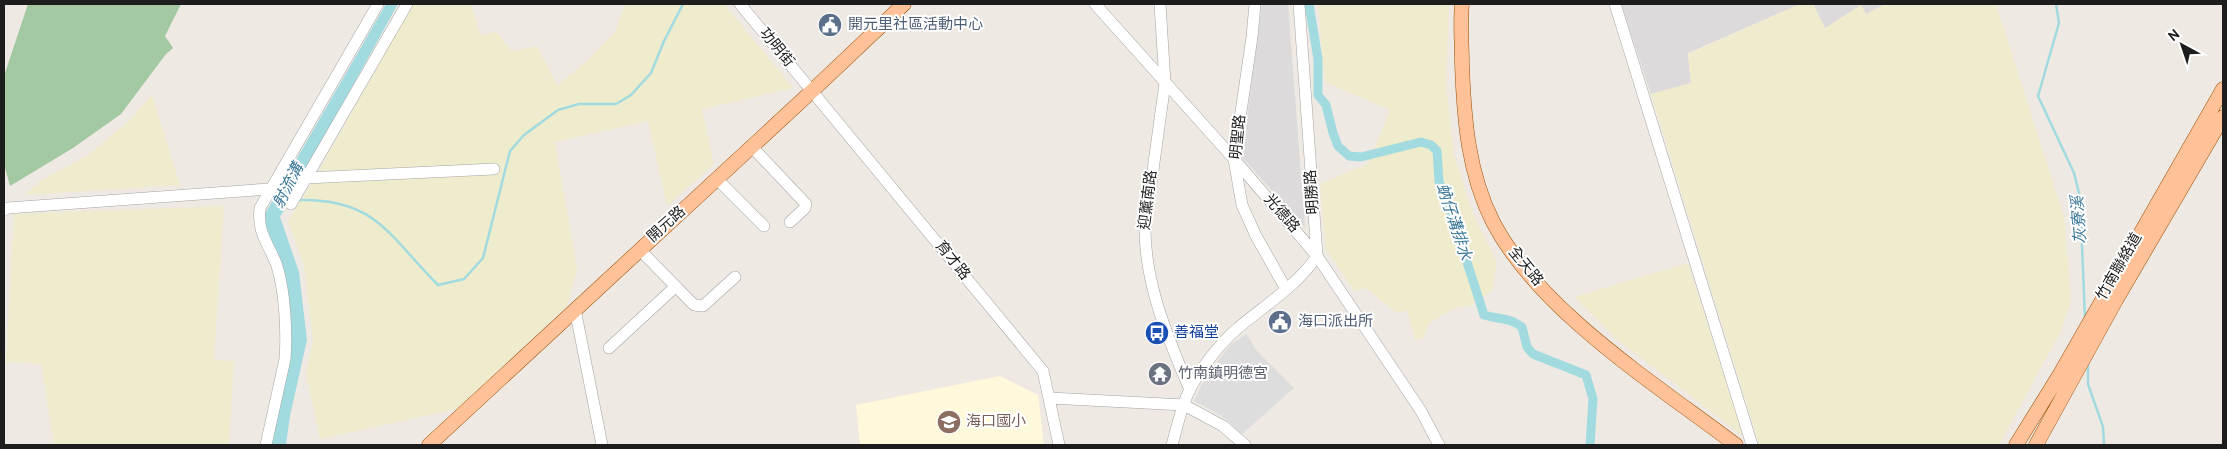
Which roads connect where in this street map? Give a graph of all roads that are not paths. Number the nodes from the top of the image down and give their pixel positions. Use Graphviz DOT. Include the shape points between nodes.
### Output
graph roads {
  1 [pos="378,4"];
  2 [pos="407,4"];
  3 [pos="904,4"];
  4 [pos="1095,4"];
  5 [pos="1160,4"];
  6 [pos="1254,4"];
  7 [pos="1299,4"];
  8 [pos="1462,4"];
  9 [pos="1615,4"];
  10 [pos="743,6"];
  11 [pos="1165,83"];
  12 [pos="2223,90"];
  13 [pos="812,92"];
  14 [pos="2223,117"];
  15 [pos="752,147"];
  16 [pos="1234,159"];
  17 [pos="494,169"];
  18 [pos="717,179"];
  19 [pos="303,182"];
  20 [pos="269,188"];
  21 [pos="291,204"];
  22 [pos="4,210"];
  23 [pos="790,222"];
  24 [pos="764,226"];
  25 [pos="640,250"];
  26 [pos="1318,256"];
  27 [pos="735,277"];
  28 [pos="676,287"];
  29 [pos="1286,289"];
  30 [pos="2111,296"];
  31 [pos="575,309"];
  32 [pos="609,348"];
  33 [pos="1190,390"];
  34 [pos="1050,398"];
  35 [pos="1184,405"];
  36 [pos="266,445"];
  37 [pos="429,445"];
  38 [pos="602,445"];
  39 [pos="1059,445"];
  40 [pos="1172,445"];
  41 [pos="1245,445"];
  42 [pos="1439,445"];
  43 [pos="1736,445"];
  44 [pos="1752,445"];
  45 [pos="2016,445"];
  46 [pos="2036,445"];
  1 -- 20 [label="street"];
  2 -- 19 [label="street"];
  3 -- 13 [label="main road, 開元路"];
  4 -- 11 [label="street, 光德路"];
  5 -- 11 [label="street, 迎薰南路"];
  6 -- 16 [label="street, 明聖路"];
  7 -- 26 [label="street, 明勝路"];
  8 -- 43 [label="main road, 全天路" via="1464,121 1471,158 1493,222 1512,254 1577,323"];
  9 -- 44 [label="street"];
  10 -- 13 [label="street, 功明街"];
  11 -- 16 [label="street, 光德路"];
  11 -- 33 [label="street, 迎薰南路" via="1145,246 1163,324"];
  12 -- 30 [label="main road, 竹南聯絡道"];
  13 -- 15 [label="main road, 開元路"];
  13 -- 34 [label="street, 育才路" via="1043,372"];
  14 -- 30 [label="main road, 竹南聯絡道"];
  15 -- 18 [label="main road, 開元路"];
  15 -- 23 [label="street" via="806,204 806,208"];
  16 -- 26 [label="street, 光德路"];
  16 -- 29 [label="street, 明聖路" via="1242,205"];
  17 -- 19 [label="street"];
  18 -- 24 [label="street"];
  18 -- 25 [label="main road, 開元路"];
  19 -- 21 [label="street"];
  20 -- 22 [label="street"];
  20 -- 36 [label="street" via="258,219 260,234 280,278 286,345"];
  25 -- 28 [label="street"];
  25 -- 31 [label="main road, 開元路"];
  26 -- 29 [label="street"];
  26 -- 42 [label="street, 光德路" via="1421,411"];
  27 -- 28 [label="street" via="703,306 694,305"];
  28 -- 32 [label="street"];
  29 -- 33 [label="street" via="1237,329"];
  30 -- 45 [label="main road, 竹南聯絡道"];
  30 -- 46 [label="main road, 竹南聯絡道" via="2073,382"];
  31 -- 37 [label="main road, 開元路"];
  31 -- 38 [label="street"];
  33 -- 35 [label="street"];
  34 -- 35 [label="street"];
  34 -- 39 [label="street, 育才路"];
  35 -- 40 [label="street"];
  35 -- 41 [label="street" via="1223,426"];
}
